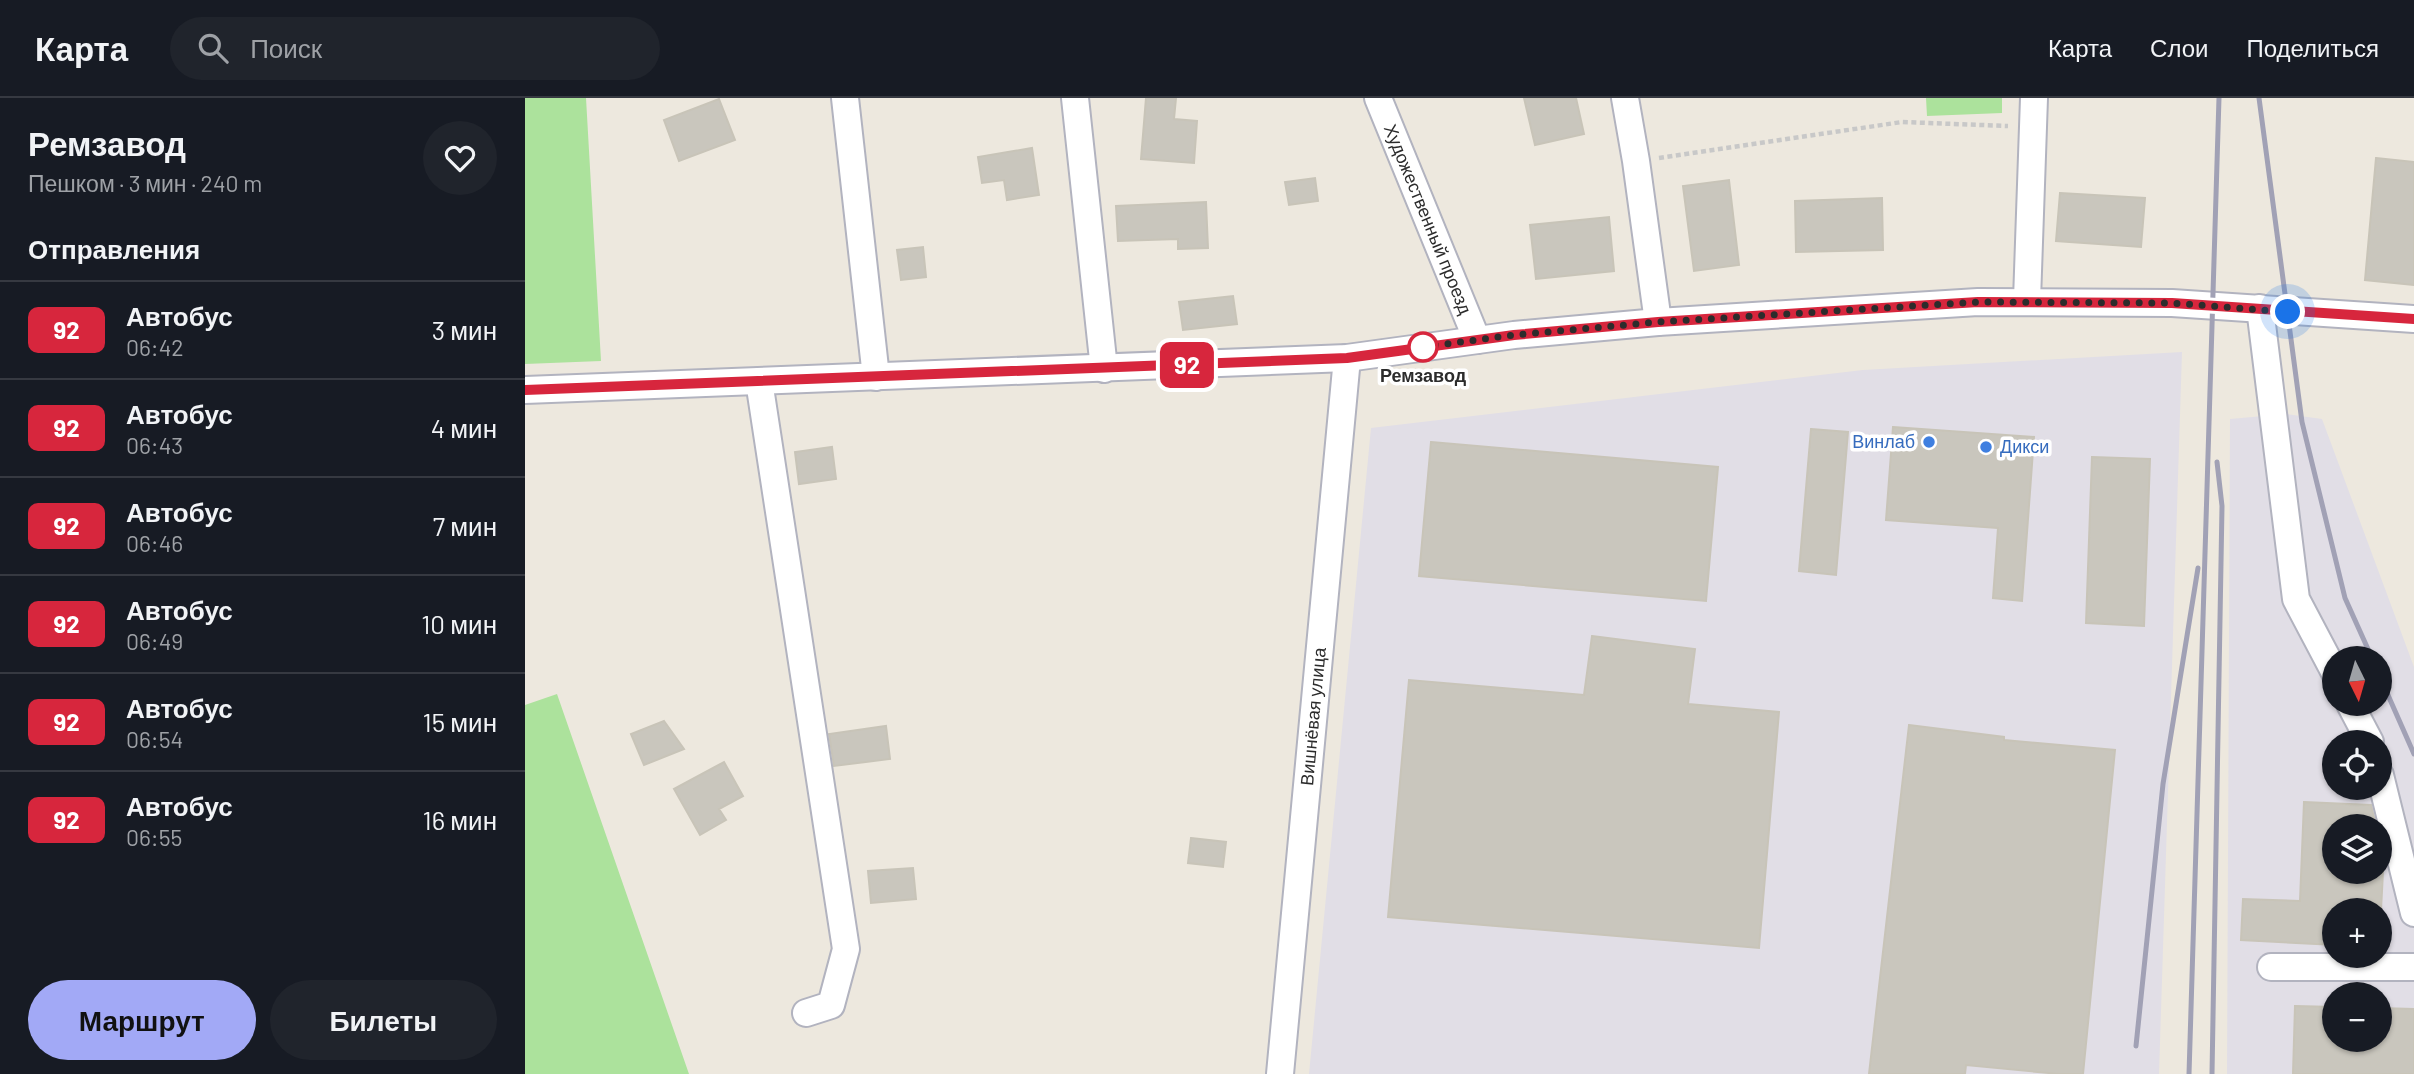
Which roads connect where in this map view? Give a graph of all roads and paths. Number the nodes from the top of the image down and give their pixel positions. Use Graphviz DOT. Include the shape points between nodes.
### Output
graph roads {
  1 [pos="845,98"];
  2 [pos="1075,98"];
  3 [pos="1377,98"];
  4 [pos="1625,98"];
  5 [pos="2034,98"];
  6 [pos="2034,127"];
  7 [pos="1636,161"];
  8 [pos="2027,300"];
  9 [pos="2260,308"];
  10 [pos="2414,319"];
  11 [pos="1658,322"];
  12 [pos="1477,340"];
  13 [pos="1347,358"];
  14 [pos="1104,369"];
  15 [pos="876,377"];
  16 [pos="759,381"];
  17 [pos="528,390"];
  18 [pos="2322,648"];
  19 [pos="2386,800"];
  20 [pos="2414,913"];
  21 [pos="2271,967"];
  22 [pos="2414,967"];
  23 [pos="806,1013"];
  24 [pos="1280,1074"];
  1 -- 15 [label="street"];
  2 -- 14 [label="street"];
  3 -- 12 [label="street, Художественный проезд"];
  4 -- 7 [label="street"];
  5 -- 6 [label="street"];
  6 -- 7 [label="path" via="1902,122"];
  6 -- 8 [label="street"];
  7 -- 11 [label="street"];
  8 -- 9 [label="street"];
  8 -- 11 [label="street"];
  9 -- 10 [label="street"];
  9 -- 18 [label="street" via="2296,599"];
  11 -- 12 [label="street"];
  12 -- 13 [label="street"];
  13 -- 14 [label="street"];
  13 -- 24 [label="street, Вишнёвая улица"];
  14 -- 15 [label="street"];
  15 -- 16 [label="street"];
  16 -- 17 [label="street"];
  16 -- 23 [label="street" via="846,948 831,1005"];
  19 -- 20 [label="street"];
  21 -- 22 [label="street"];
}
